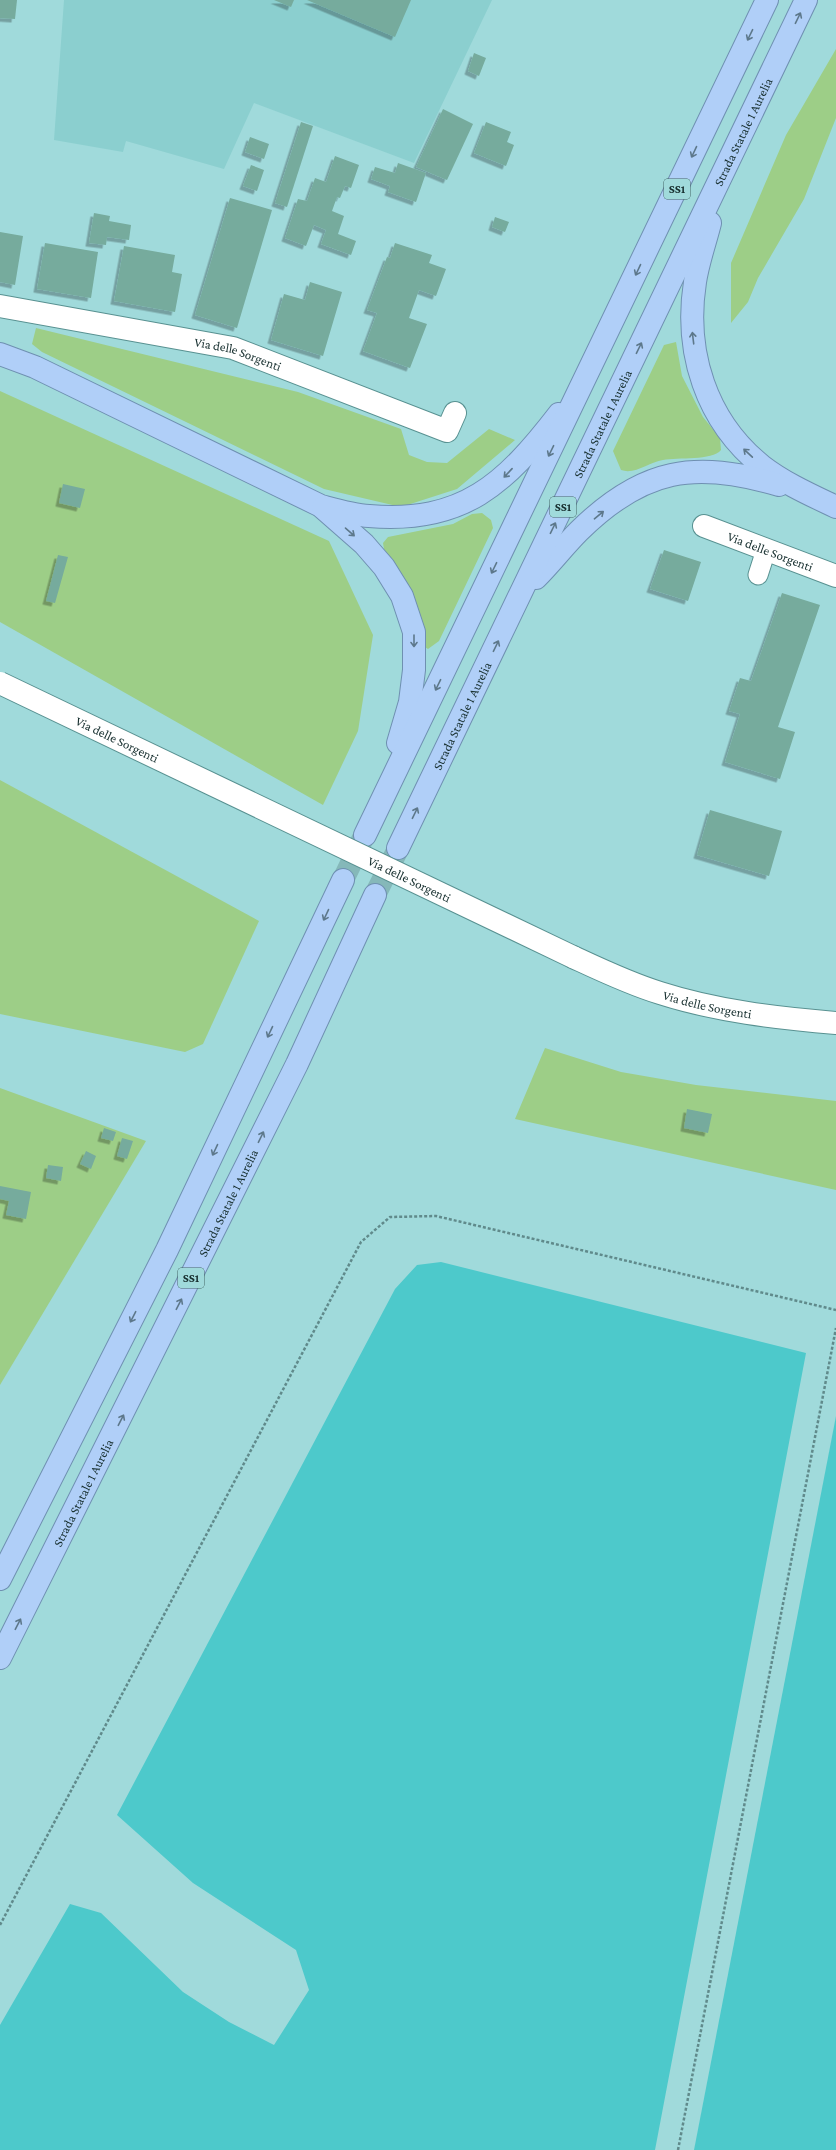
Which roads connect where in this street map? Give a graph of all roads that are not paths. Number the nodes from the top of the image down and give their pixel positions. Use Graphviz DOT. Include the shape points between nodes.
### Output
graph roads {
  1 [pos="767,0"];
  2 [pos="806,0"];
  3 [pos="726,166"];
  4 [pos="0,306"];
  5 [pos="0,354"];
  6 [pos="586,378"];
  7 [pos="455,413"];
  8 [pos="802,492"];
  9 [pos="321,506"];
  10 [pos="836,507"];
  11 [pos="704,526"];
  12 [pos="766,550"];
  13 [pos="758,575"];
  14 [pos="836,576"];
  15 [pos="522,592"];
  16 [pos="0,683"];
  17 [pos="381,801"];
  18 [pos="364,835"];
  19 [pos="398,848"];
  20 [pos="343,880"];
  21 [pos="375,895"];
  22 [pos="836,1023"];
  23 [pos="0,1578"];
  24 [pos="0,1658"];
  1 -- 6 [label="highway, SS1, one-way"];
  3 -- 2 [label="highway, Strada Statale 1 Aurelia / SS1, one-way"];
  8 -- 3 [label="highway, one-way" via="762,466 733,439 713,406 699,370 692,334 695,281"];
  15 -- 3 [label="highway, Strada Statale 1 Aurelia / SS1, one-way"];
  4 -- 7 [label="main road, Via delle Sorgenti" via="232,348 447,430"];
  5 -- 9 [label="highway" via="35,367"];
  6 -- 9 [label="highway, one-way" via="538,441 500,481 470,500 437,513 404,518 367,516"];
  6 -- 17 [label="highway, SS1, one-way"];
  8 -- 10 [label="highway"];
  15 -- 8 [label="highway, one-way" via="579,531 601,512 621,497 660,477 680,472 728,473 752,477"];
  9 -- 17 [label="highway, one-way" via="364,544 384,567 402,596 414,632 414,670 410,702"];
  11 -- 12 [label="main road, Via delle Sorgenti"];
  12 -- 13 [label="lane"];
  12 -- 14 [label="main road, Via delle Sorgenti"];
  19 -- 15 [label="highway, Strada Statale 1 Aurelia / SS1, one-way"];
  16 -- 22 [label="main road, Via delle Sorgenti, bridge" via="573,957 660,993 713,1008"];
  17 -- 18 [label="highway, SS1"];
  20 -- 23 [label="highway, SS1, one-way" via="167,1250"];
  24 -- 21 [label="highway, Strada Statale 1 Aurelia / SS1, one-way" via="253,1155"];
}
